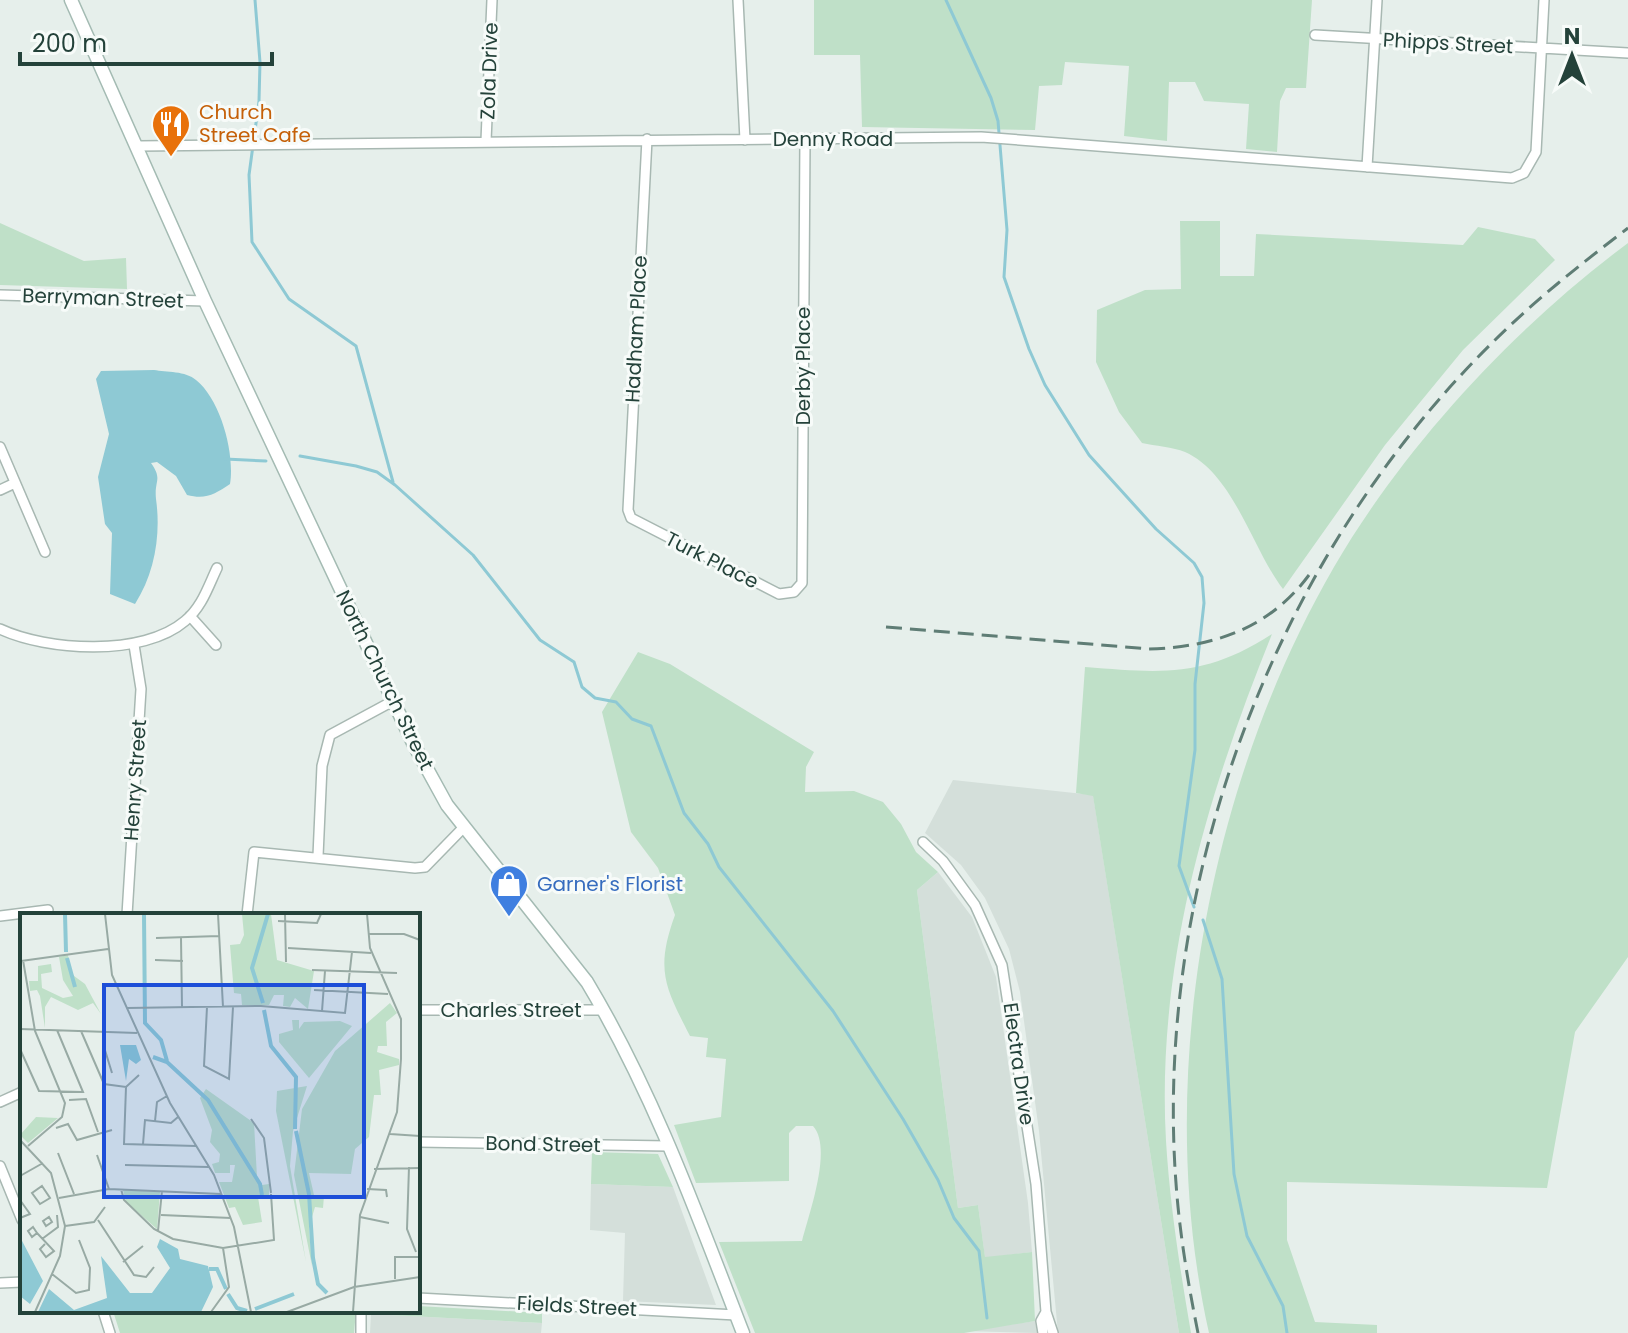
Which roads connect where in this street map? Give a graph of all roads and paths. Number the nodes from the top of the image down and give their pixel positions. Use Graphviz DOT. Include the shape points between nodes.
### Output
graph roads {
  1 [pos="71,0"];
  2 [pos="492,0"];
  3 [pos="738,0"];
  4 [pos="1377,0"];
  5 [pos="1544,0"];
  6 [pos="1315,35"];
  7 [pos="1375,39"];
  8 [pos="1542,49"];
  9 [pos="1628,53"];
  10 [pos="805,138"];
  11 [pos="647,139"];
  12 [pos="745,140"];
  13 [pos="486,141"];
  14 [pos="139,146"];
  15 [pos="1367,167"];
  16 [pos="0,295"];
  17 [pos="205,301"];
  18 [pos="0,447"];
  19 [pos="15,483"];
  20 [pos="0,490"];
  21 [pos="631,518"];
  22 [pos="45,552"];
  23 [pos="217,568"];
  24 [pos="794,592"];
  25 [pos="190,616"];
  26 [pos="0,629"];
  27 [pos="134,645"];
  28 [pos="216,645"];
  29 [pos="393,701"];
  30 [pos="464,827"];
  31 [pos="923,842"];
  32 [pos="318,856"];
  33 [pos="48,910"];
  34 [pos="24,913"];
  35 [pos="127,913"];
  36 [pos="247,913"];
  37 [pos="20,914"];
  38 [pos="0,916"];
  39 [pos="420,1010"];
  40 [pos="604,1010"];
  41 [pos="20,1093"];
  42 [pos="0,1102"];
  43 [pos="420,1142"];
  44 [pos="668,1146"];
  45 [pos="0,1166"];
  46 [pos="3,1182"];
  47 [pos="20,1216"];
  48 [pos="20,1282"];
  49 [pos="0,1283"];
  50 [pos="420,1298"];
  51 [pos="1046,1312"];
  52 [pos="104,1313"];
  53 [pos="736,1315"];
  54 [pos="110,1333"];
  55 [pos="743,1333"];
  56 [pos="1043,1333"];
  57 [pos="1053,1333"];
  1 -- 14 [label="main road, North Church Street"];
  2 -- 13 [label="street, Zola Drive"];
  3 -- 12 [label="street"];
  4 -- 7 [label="street"];
  5 -- 8 [label="street"];
  6 -- 7 [label="street, Phipps Street"];
  7 -- 8 [label="street, Phipps Street"];
  7 -- 15 [label="street"];
  8 -- 9 [label="street, Phipps Street"];
  8 -- 15 [label="street, Denny Road" via="1538,143 1524,173 1500,179"];
  10 -- 12 [label="street, Denny Road"];
  10 -- 15 [label="street, Denny Road" via="1024,139"];
  10 -- 24 [label="street, Derby Place" via="802,583"];
  11 -- 12 [label="street, Denny Road"];
  11 -- 13 [label="street, Denny Road"];
  11 -- 21 [label="street, Hadham Place"];
  13 -- 14 [label="street, Denny Road"];
  14 -- 17 [label="main road, North Church Street"];
  16 -- 17 [label="street, Berryman Street"];
  17 -- 29 [label="main road, North Church Street"];
  18 -- 19 [label="street"];
  19 -- 20 [label="street"];
  19 -- 22 [label="street"];
  21 -- 24 [label="street, Turk Place" via="779,594"];
  23 -- 25 [label="street"];
  25 -- 27 [label="street"];
  25 -- 28 [label="street"];
  26 -- 27 [label="street" via="48,643"];
  27 -- 35 [label="street, Henry Street" via="141,689"];
  29 -- 30 [label="main road, North Church Street" via="421,759"];
  29 -- 32 [label="street" via="330,735 322,766"];
  30 -- 32 [label="street" via="425,867"];
  30 -- 40 [label="main road, North Church Street"];
  31 -- 51 [label="street, Electra Drive" via="975,905 1002,965 1036,1184"];
  32 -- 36 [label="street" via="254,852"];
  33 -- 34 [label="street"];
  37 -- 38 [label="street"];
  39 -- 40 [label="street, Charles Street"];
  40 -- 44 [label="main road, North Church Street"];
  41 -- 42 [label="street"];
  43 -- 44 [label="street, Bond Street"];
  44 -- 53 [label="main road, North Church Street"];
  45 -- 46 [label="street"];
  46 -- 47 [label="street"];
  48 -- 49 [label="street"];
  50 -- 53 [label="street, Fields Street"];
  51 -- 56 [label="street, Electra Drive"];
  51 -- 57 [label="street, Electra Drive"];
  52 -- 54 [label="street"];
  53 -- 55 [label="main road, North Church Street"];
}
